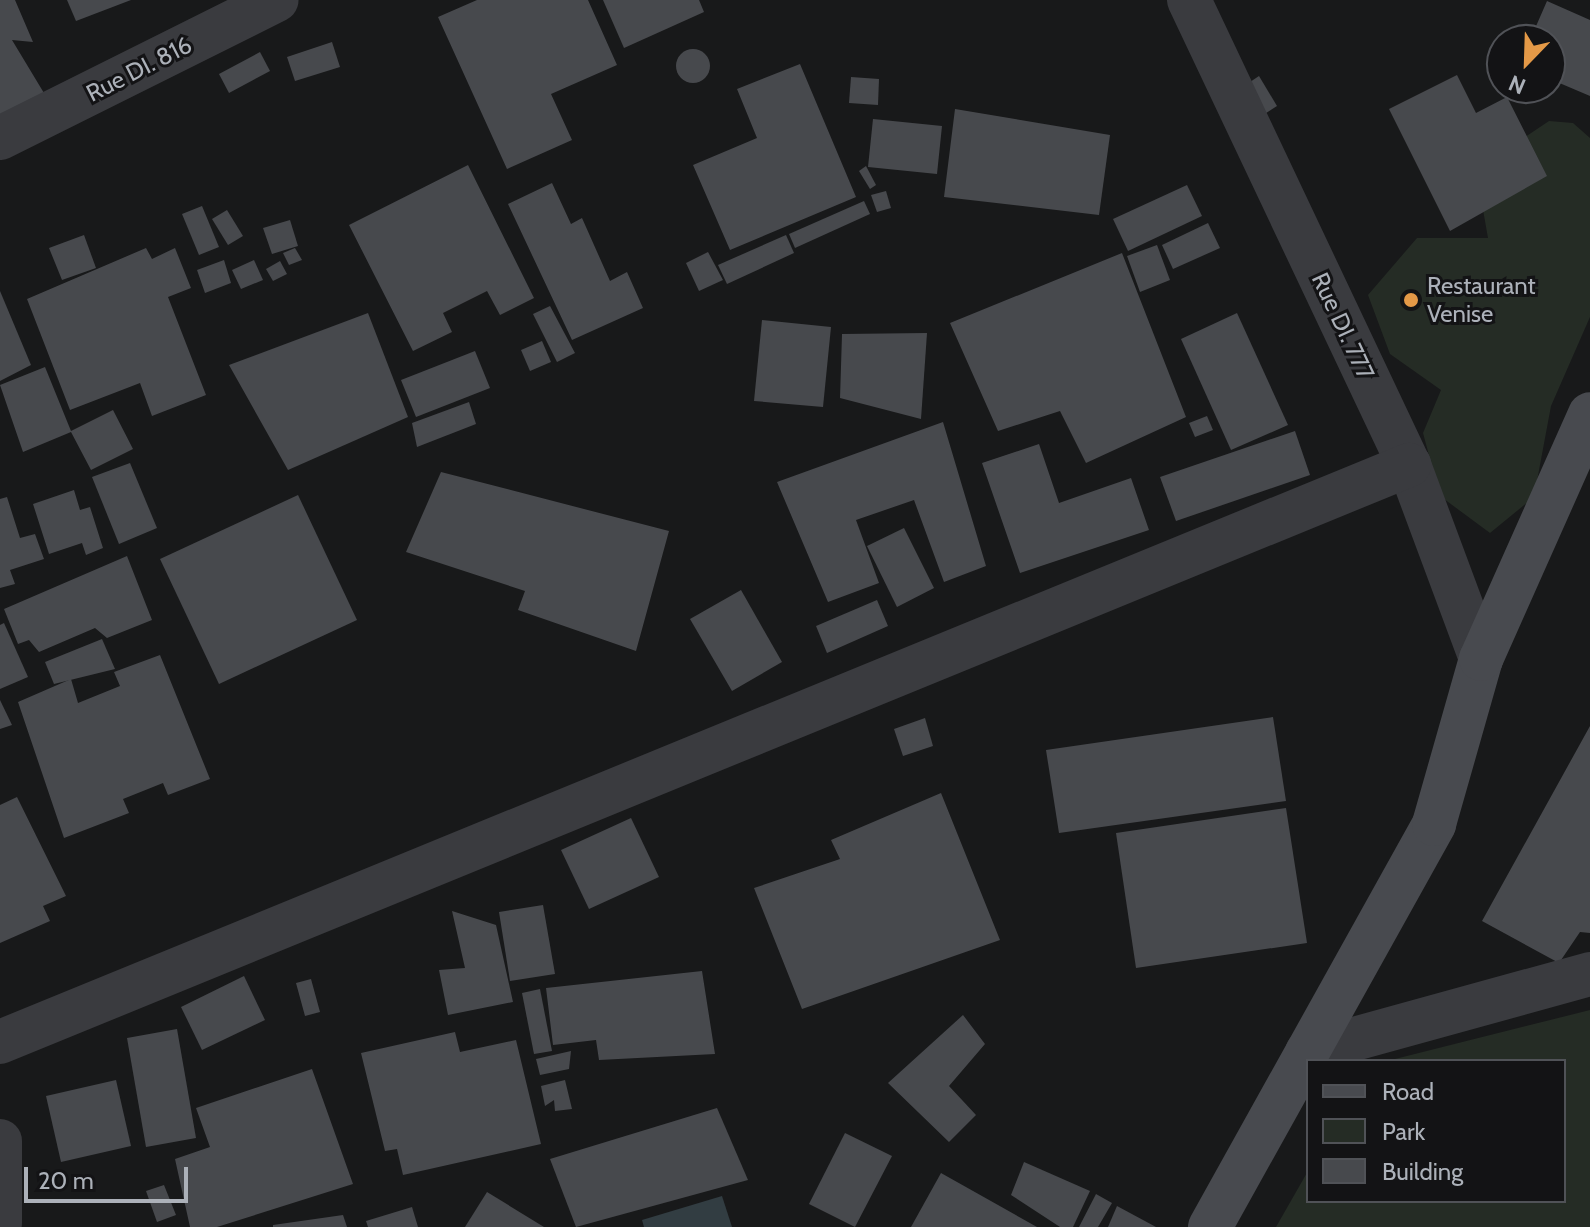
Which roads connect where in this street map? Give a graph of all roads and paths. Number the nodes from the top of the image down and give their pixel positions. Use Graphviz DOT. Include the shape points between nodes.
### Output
graph roads {
  1 [pos="277,0"];
  2 [pos="1189,0"];
  3 [pos="0,138"];
  4 [pos="1590,414"];
  5 [pos="1409,465"];
  6 [pos="1481,659"];
  7 [pos="1590,974"];
  8 [pos="0,1042"];
  9 [pos="1307,1052"];
  10 [pos="0,1141"];
  11 [pos="0,1223"];
  12 [pos="1210,1227"];
  1 -- 3 [label="street, Rue DI. 816"];
  2 -- 5 [label="street, Rue DI. 777"];
  4 -- 6 [label="street"];
  5 -- 6 [label="street, Rue DI. 777"];
  5 -- 8 [label="street"];
  6 -- 9 [label="street" via="1434,824"];
  7 -- 9 [label="street"];
  9 -- 12 [label="street"];
  10 -- 11 [label="street"];
}
